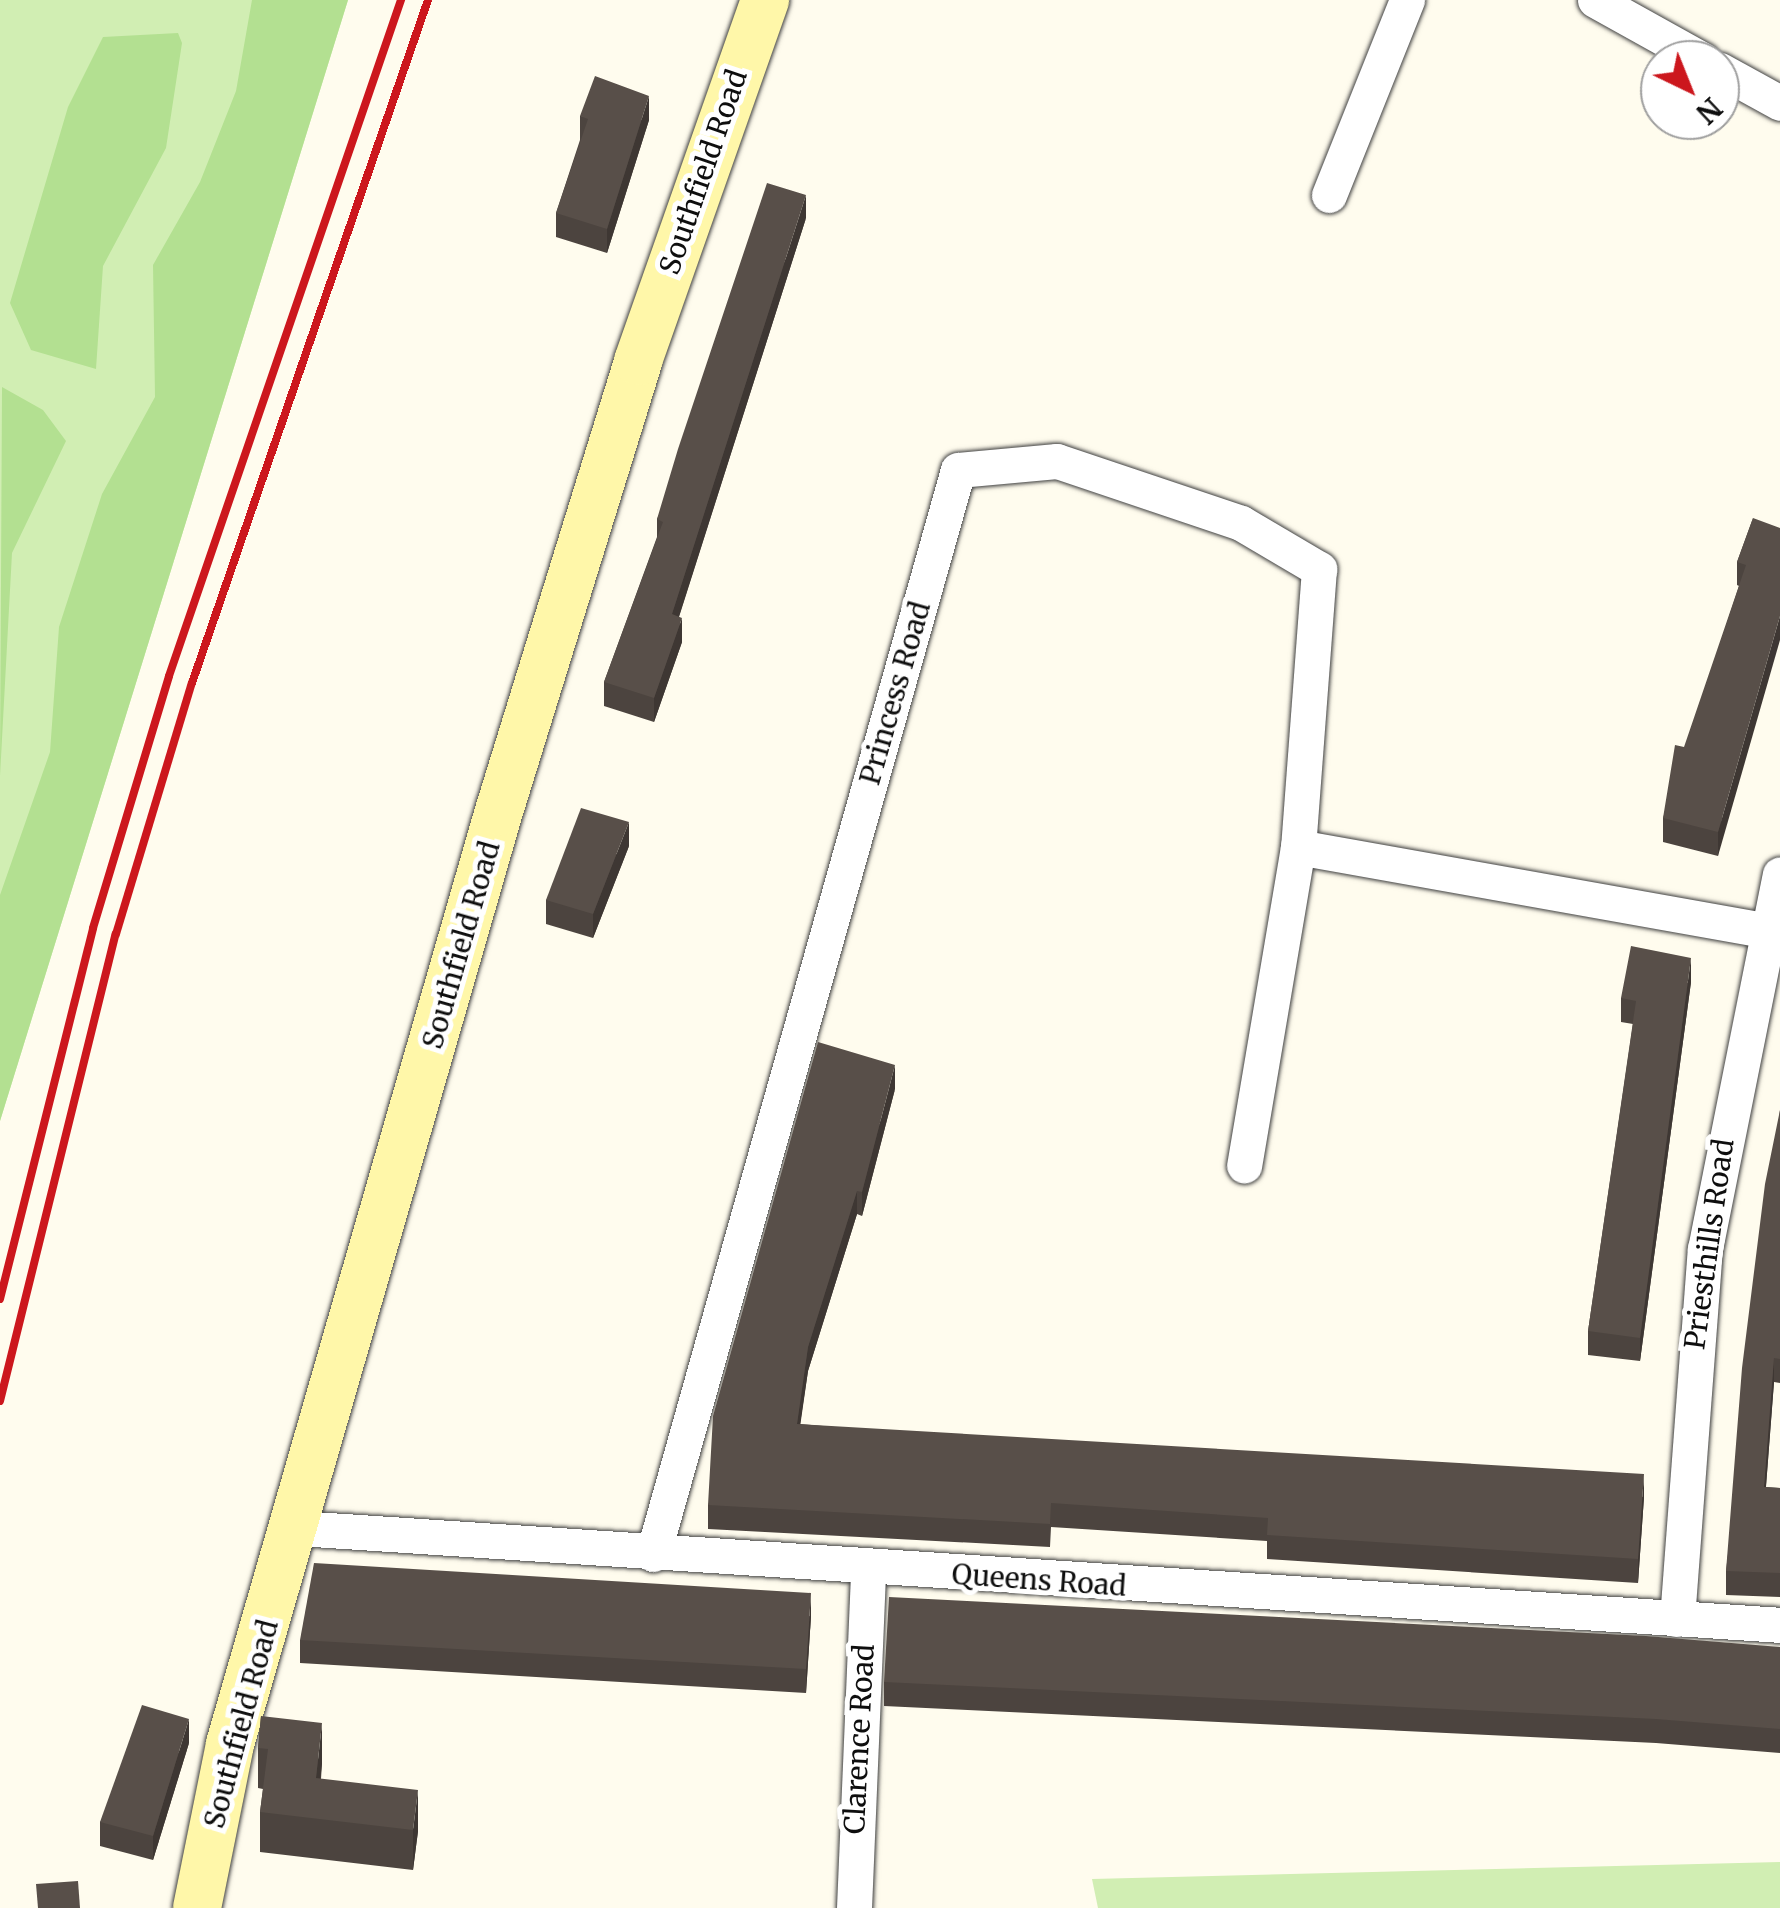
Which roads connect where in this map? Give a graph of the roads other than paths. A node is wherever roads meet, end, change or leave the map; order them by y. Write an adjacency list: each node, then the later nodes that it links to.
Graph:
1 (765, 0): 12 (main road, Southfield Road)
2 (1406, 0): 7 (street)
3 (1595, 0): 4 (street)
4 (1667, 40)
5 (1740, 81): 6 (street)
6 (1780, 104)
7 (1329, 195)
8 (1298, 847): 10 (street); 11 (street, Princess Road); 13 (street, Princess Road)
9 (1780, 874): 10 (street, Priesthills Road)
10 (1765, 930): 15 (street, Priesthills Road)
11 (1244, 1165)
12 (298, 1528): 13 (street, Queens Road); 17 (main road, Southfield Road)
13 (653, 1554): 14 (street, Queens Road)
14 (868, 1570): 15 (street, Queens Road); 18 (street, Clarence Road)
15 (1677, 1619): 16 (street, Queens Road)
16 (1780, 1625)
17 (197, 1905)
18 (854, 1908)

